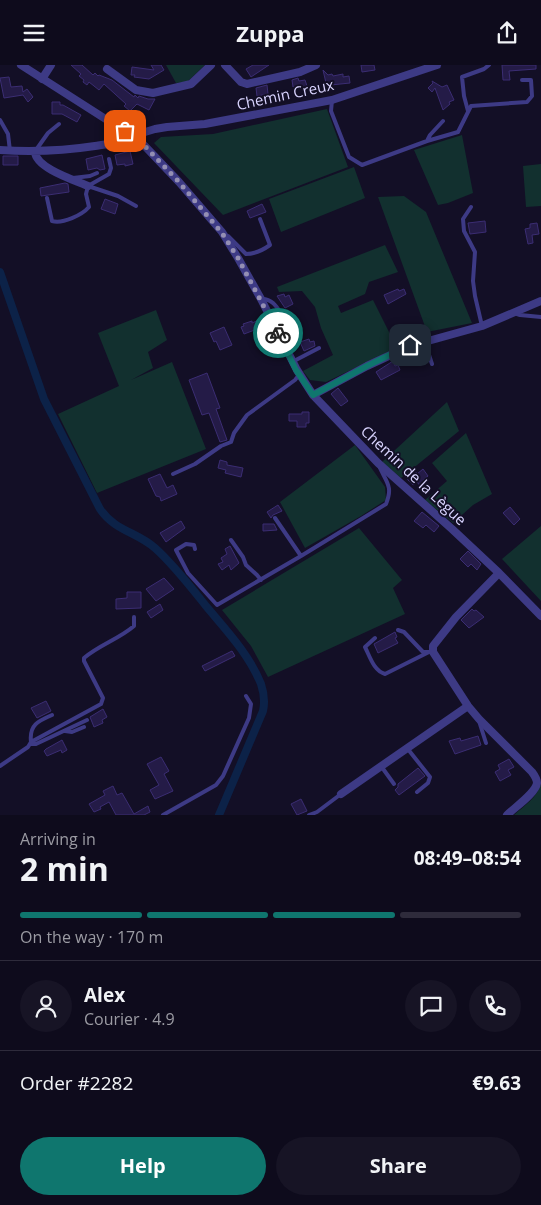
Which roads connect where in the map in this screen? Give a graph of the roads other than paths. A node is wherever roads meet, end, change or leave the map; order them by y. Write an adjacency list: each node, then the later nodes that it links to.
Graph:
1 (21, 65): 9 (street, Chemin de la Lègue)
2 (51, 65): 9 (street)
3 (211, 65): 8 (street)
4 (225, 65): 5 (street)
5 (316, 65)
6 (438, 65): 11 (street, Chemin Creux)
7 (489, 65): 12 (lane)
8 (107, 69)
9 (42, 79): 16 (street, Chemin de la Lègue)
10 (522, 80): 12 (lane)
11 (332, 100): 16 (street, Chemin Creux); 17 (lane)
12 (468, 112): 17 (lane)
13 (0, 120): 19 (lane)
14 (443, 121): 17 (lane)
15 (58, 123): 20 (lane)
16 (134, 137): 20 (street, Chemin Creux); 29 (street, Chemin de la Lègue)
17 (426, 141)
18 (0, 150): 19 (street, Chemin Creux)
19 (10, 151): 20 (street, Chemin Creux)
20 (34, 152): 23 (street)
21 (109, 159): 24 (lane)
22 (97, 173): 23 (lane)
23 (71, 179): 24 (street)
24 (88, 186): 25 (lane); 26 (lane)
25 (46, 198)
26 (136, 206)
27 (471, 207): 35 (lane)
28 (260, 219): 29 (lane)
29 (222, 233): 30 (street, Chemin de la Lègue)
30 (261, 299): 34 (lane); 38 (street, Chemin de la Lègue)
31 (541, 301): 32 (street)
32 (513, 312): 33 (lane); 35 (street)
33 (541, 317)
34 (284, 318)
35 (482, 327): 36 (street)
36 (424, 341): 39 (lane); 41 (street)
37 (319, 348): 38 (lane)
38 (292, 361): 40 (street, Chemin de la Lègue)
39 (432, 364)
40 (299, 375): 41 (street, Chemin de la Lègue); 43 (lane)
41 (313, 395): 42 (street, Chemin de la Lègue)
42 (378, 463): 47 (lane); 48 (street, Chemin de la Lègue)
43 (173, 474)
44 (275, 518): 47 (lane)
45 (231, 540): 49 (lane)
46 (195, 549): 49 (lane)
47 (301, 555): 49 (lane)
48 (499, 573): 50 (street, Chemin de la Lègue); 54 (street)
49 (260, 580)
50 (541, 616)
51 (134, 617): 62 (lane)
52 (398, 630): 54 (lane)
53 (375, 638): 54 (lane)
54 (431, 652): 56 (street)
55 (246, 696): 70 (lane)
56 (468, 706): 58 (street); 64 (street)
57 (52, 715): 62 (lane)
58 (479, 719): 63 (lane); 72 (street)
59 (87, 720): 61 (lane)
60 (84, 727): 61 (lane)
61 (63, 731): 62 (lane)
62 (31, 743): 65 (lane)
63 (486, 743)
64 (407, 748): 66 (street); 68 (lane)
65 (0, 766)
66 (381, 766): 67 (lane); 69 (street)
67 (394, 784)
68 (417, 792)
69 (341, 793): 71 (lane)
70 (163, 815)
71 (310, 815)
72 (507, 815)

